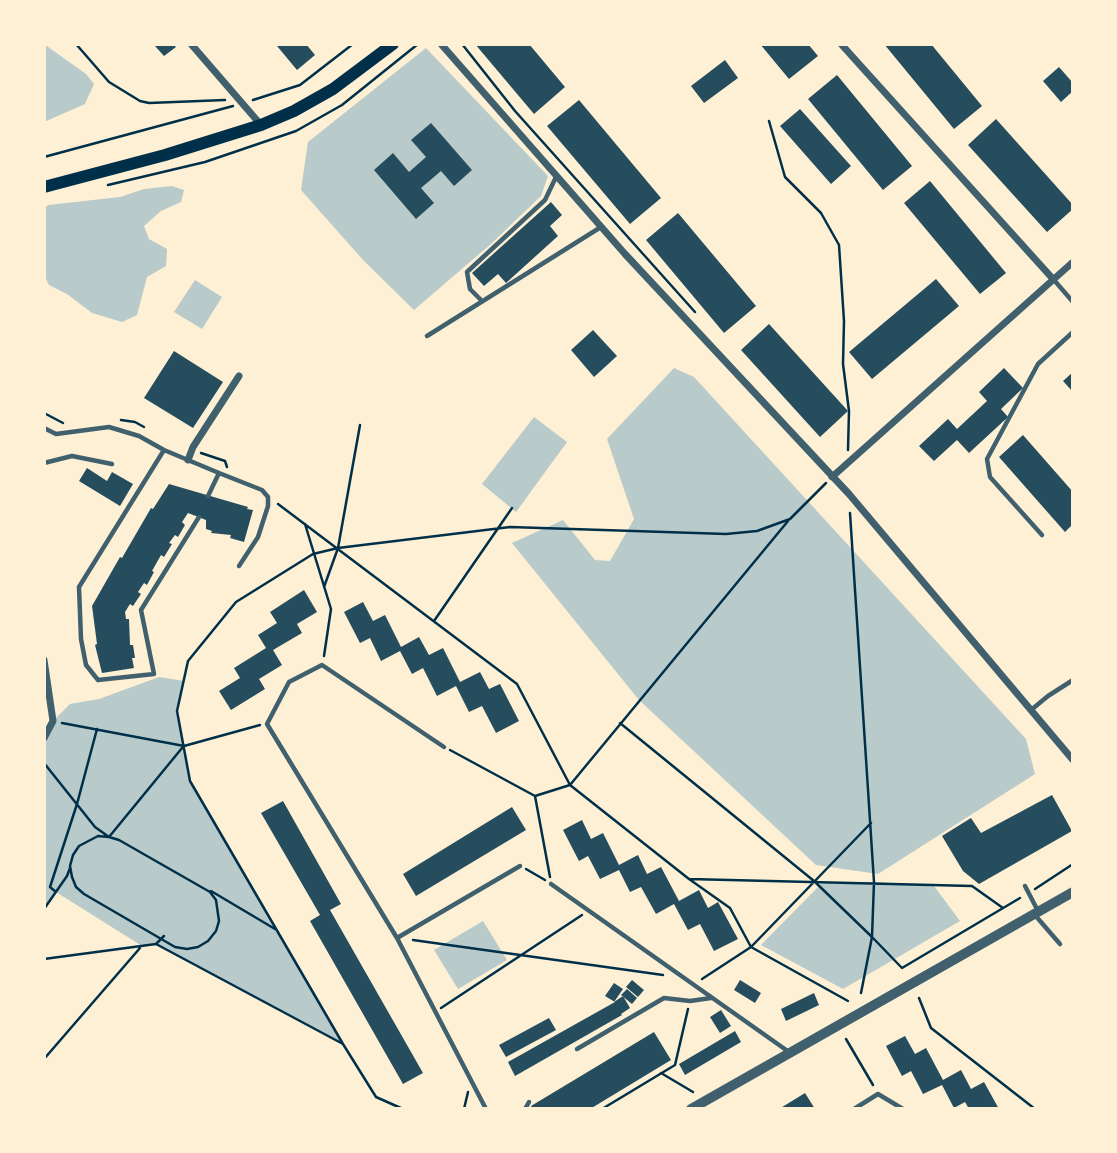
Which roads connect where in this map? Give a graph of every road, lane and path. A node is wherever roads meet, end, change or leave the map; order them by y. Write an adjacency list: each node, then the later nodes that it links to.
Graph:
1 (76, 44): 8 (path)
2 (191, 44): 8 (street)
3 (353, 44): 8 (path)
4 (393, 44): 10 (main road)
5 (441, 44): 12 (street)
6 (461, 44): 19 (path)
7 (841, 44): 16 (street)
8 (241, 101): 10 (street); 11 (path)
9 (769, 121): 27 (path)
10 (261, 125): 13 (main road)
11 (44, 156)
12 (556, 176): 14 (street); 17 (lane)
13 (44, 187)
14 (601, 227): 17 (lane); 31 (street)
15 (1073, 262): 16 (street)
16 (1053, 279): 18 (lane); 27 (street)
17 (482, 301): 21 (lane)
18 (1073, 302)
19 (699, 316)
20 (1073, 332): 39 (lane)
21 (427, 336)
22 (239, 376): 26 (street)
23 (360, 425): 40 (path)
24 (44, 428): 25 (lane)
25 (164, 450): 26 (lane); 35 (lane)
26 (188, 460): 30 (lane)
27 (847, 462): 31 (street)
28 (44, 463): 29 (lane)
29 (111, 464)
30 (219, 473): 33 (lane); 42 (lane)
31 (832, 477): 32 (street); 36 (path)
32 (849, 494): 48 (street); 61 (path)
33 (208, 496)
34 (512, 508): 38 (path)
35 (199, 517)
36 (790, 519): 38 (path); 50 (path)
37 (305, 524): 41 (path)
38 (498, 529): 40 (path); 44 (path)
39 (1042, 535)
40 (338, 548): 41 (path); 43 (path); 44 (path)
41 (313, 554): 43 (path); 54 (path)
42 (239, 566)
43 (324, 587): 46 (path)
44 (434, 621): 58 (path)
45 (44, 660): 49 (street)
46 (322, 664): 51 (lane); 55 (lane)
47 (1073, 680): 48 (lane)
48 (1031, 710): 56 (street)
49 (53, 721): 52 (path); 53 (street)
50 (620, 723): 58 (path); 67 (path)
51 (267, 724): 54 (path); 80 (lane)
52 (97, 729): 54 (path); 60 (path)
53 (44, 738)
54 (184, 746): 62 (path); 79 (path)
55 (444, 747): 59 (path)
56 (1073, 760)
57 (44, 763): 60 (path)
58 (570, 785): 59 (path); 66 (path)
59 (536, 796): 69 (path)
60 (77, 804): 62 (path); 73 (path)
61 (871, 823): 67 (path); 68 (path)
62 (109, 836): 64 (path); 70 (path)
63 (1073, 864): 74 (path)
64 (71, 866): 73 (path); 82 (path)
65 (520, 866): 69 (path); 80 (lane)
66 (689, 879): 67 (path); 86 (path)
67 (814, 881): 68 (path); 81 (path); 86 (path)
68 (874, 882): 75 (path); 81 (path)
69 (551, 884): 77 (lane)
70 (202, 885): 79 (path); 82 (path)
71 (1025, 886): 74 (lane)
72 (1073, 891): 78 (street)
73 (56, 892): 76 (path)
74 (1028, 893): 75 (path); 78 (lane)
75 (1003, 908): 81 (path)
76 (44, 909)
77 (588, 910): 87 (path); 89 (lane)
78 (1036, 913): 84 (lane); 100 (street)
79 (277, 931): 98 (path)
80 (397, 937): 87 (path); 96 (lane)
81 (872, 937): 91 (path)
82 (162, 938): 83 (path)
83 (156, 944): 85 (path); 98 (path)
84 (1060, 944)
85 (142, 946): 88 (path); 101 (path)
86 (751, 947): 90 (path); 95 (path)
87 (521, 955): 89 (path); 96 (path)
88 (44, 959)
89 (684, 978): 90 (lane)
90 (694, 985): 92 (lane)
91 (861, 993)
92 (712, 998): 94 (lane); 100 (lane)
93 (919, 998): 113 (path)
94 (690, 1001): 99 (lane); 102 (path)
95 (848, 1001)
96 (436, 1012): 107 (lane)
97 (846, 1039): 104 (path)
98 (343, 1044): 106 (path)
99 (577, 1049)
100 (790, 1053): 110 (street)
101 (44, 1059)
102 (661, 1073): 103 (path); 109 (path)
103 (693, 1092)
104 (878, 1094): 111 (lane); 112 (lane)
105 (529, 1102): 108 (lane)
106 (403, 1109)
107 (486, 1109)
108 (525, 1109)
109 (602, 1109)
110 (691, 1109)
111 (854, 1109)
112 (903, 1109)
113 (1035, 1109)

